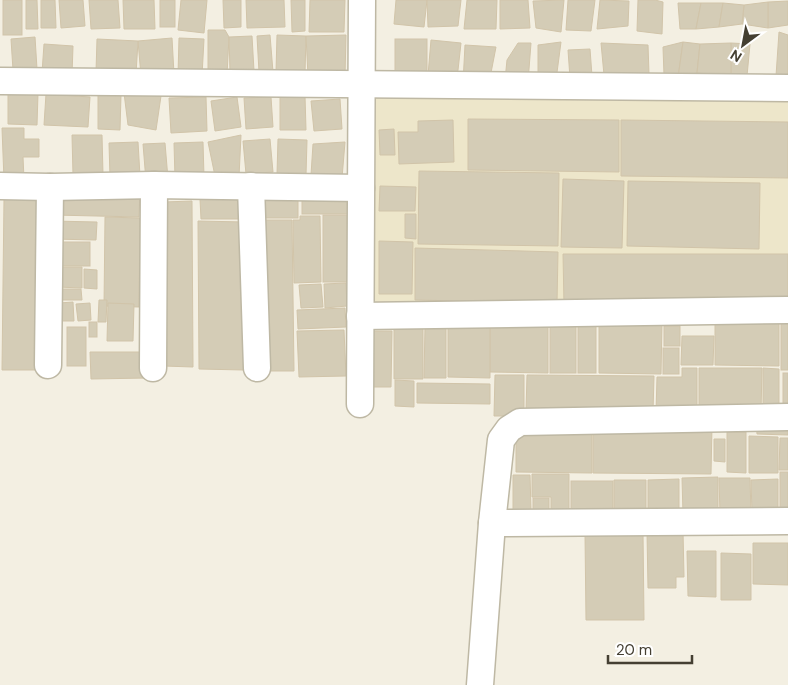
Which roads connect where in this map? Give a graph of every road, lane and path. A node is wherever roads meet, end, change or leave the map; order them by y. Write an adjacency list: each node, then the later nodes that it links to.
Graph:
1 (362, 0): 3 (street)
2 (0, 80): 3 (street)
3 (361, 84): 4 (street); 9 (street)
4 (788, 88)
5 (154, 185): 7 (street); 8 (street); 13 (street)
6 (0, 186): 8 (street)
7 (251, 186): 9 (street); 14 (street)
8 (50, 187): 12 (street)
9 (361, 188): 11 (street)
10 (788, 310): 11 (street)
11 (360, 316): 15 (street)
12 (48, 365)
13 (153, 368)
14 (256, 368)
15 (360, 404)
16 (788, 417): 18 (street)
17 (788, 521): 18 (street)
18 (492, 523): 19 (street)
19 (480, 685)

